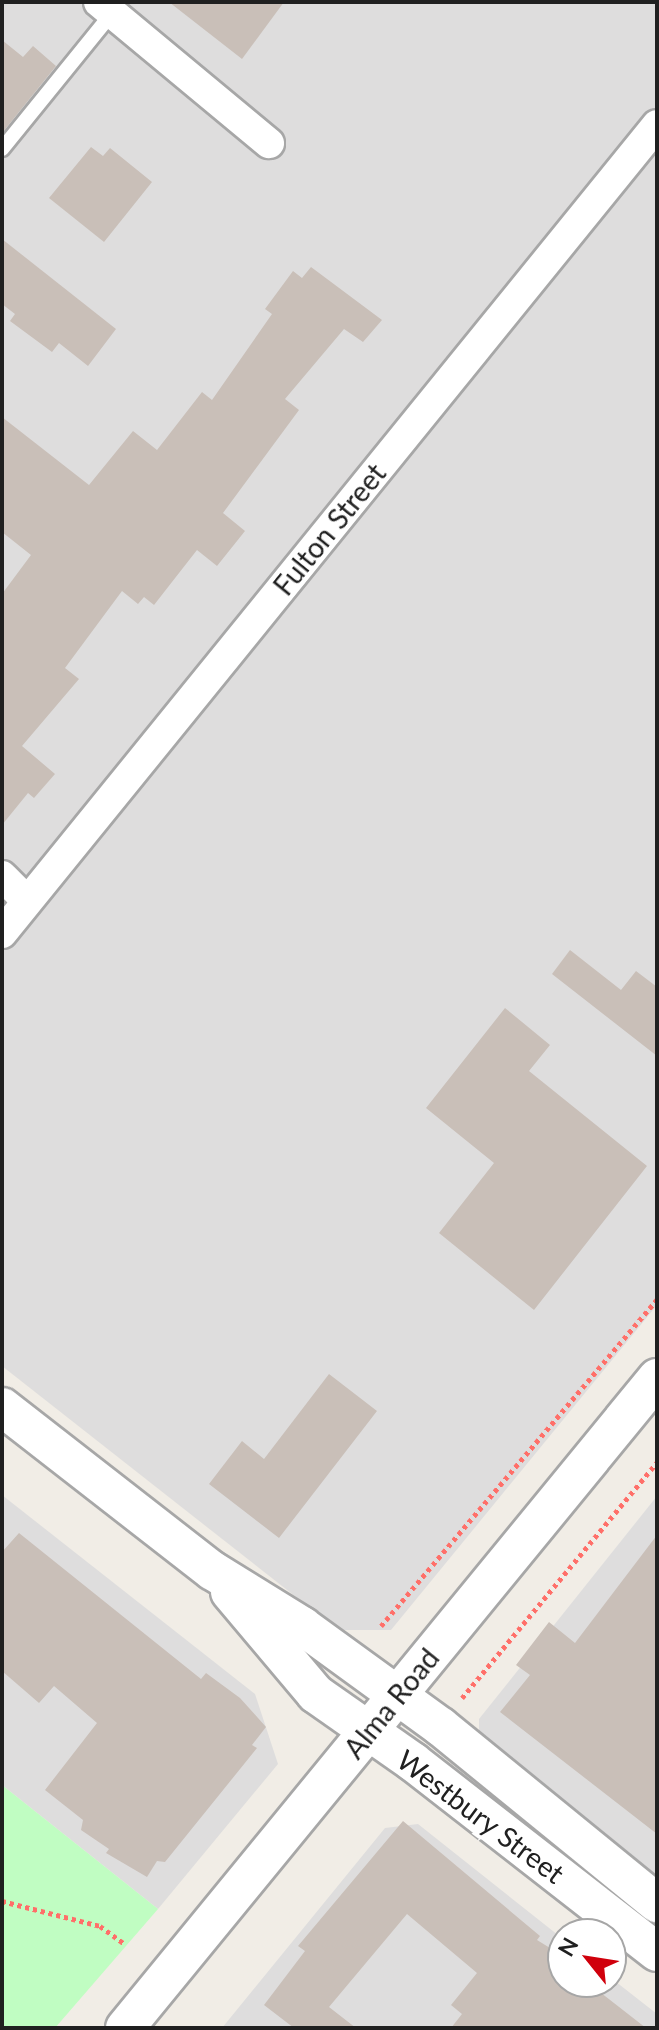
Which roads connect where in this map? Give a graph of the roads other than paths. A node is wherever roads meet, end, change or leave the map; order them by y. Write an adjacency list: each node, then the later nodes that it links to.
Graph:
1 (106, 7): 3 (street); 4 (lane)
2 (657, 125): 6 (street, Fulton Street)
3 (269, 143)
4 (2, 149)
5 (2, 876): 6 (street)
6 (27, 901): 7 (street, Fulton Street)
7 (2, 933)
8 (657, 1378): 11 (street, Alma Road)
9 (2, 1407): 10 (street, Westbury Street)
10 (213, 1571): 11 (street, Westbury Street); 12 (street, Westbury Street)
11 (395, 1696): 12 (street, Alma Road); 13 (street, Westbury Street)
12 (367, 1732): 14 (street, Westbury Street); 15 (street, Alma Road)
13 (657, 1903)
14 (657, 1952)
15 (125, 2028)

